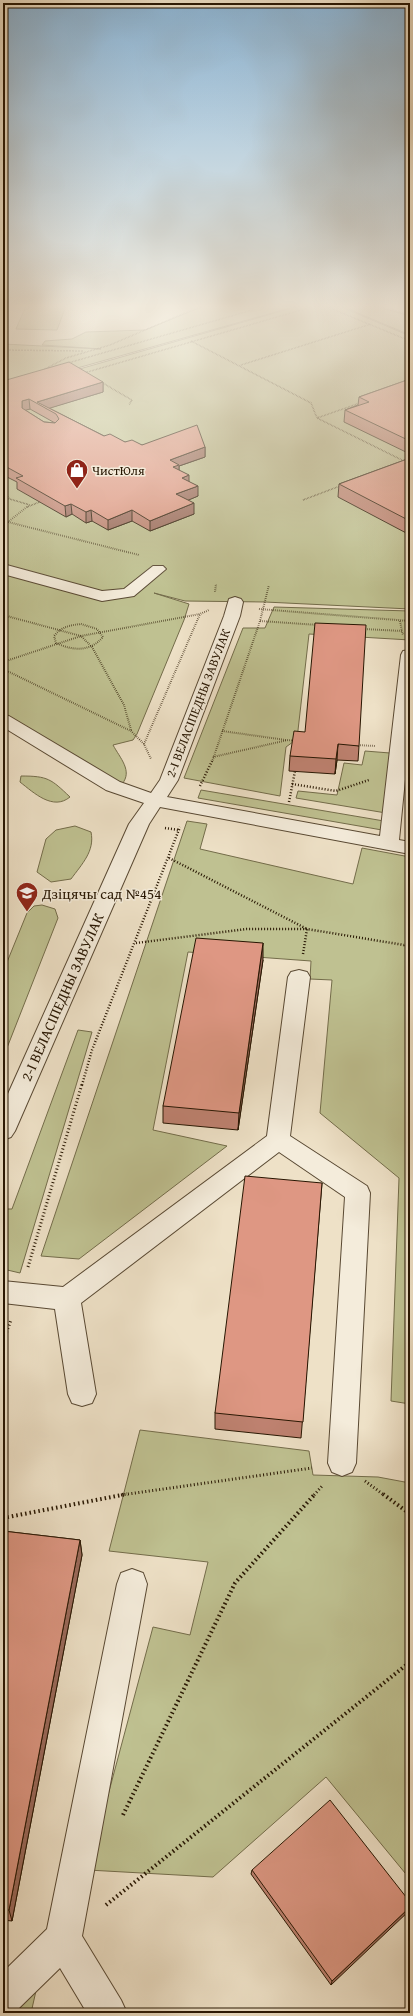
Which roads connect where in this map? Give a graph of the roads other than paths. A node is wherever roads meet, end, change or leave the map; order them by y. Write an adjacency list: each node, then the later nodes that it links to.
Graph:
1 (3, 569): 2 (street)
2 (158, 569)
3 (235, 602): 6 (street, 2-І ВЕЛАСІПЕДНЫ ЗАВУЛАК)
4 (409, 655): 7 (street)
5 (3, 720): 6 (street)
6 (156, 801): 7 (street); 10 (street, 2-І ВЕЛАСІПЕДНЫ ЗАВУЛАК)
7 (388, 844): 8 (street)
8 (410, 848)
9 (299, 977): 11 (street)
10 (3, 1131)
11 (278, 1140): 13 (street); 15 (street)
12 (11, 1293): 13 (street)
13 (67, 1299): 14 (street)
14 (82, 1394)
15 (342, 1463)
16 (132, 1584): 17 (street)
17 (63, 1939): 18 (street); 19 (street)
18 (3, 1998)
19 (108, 2013)

